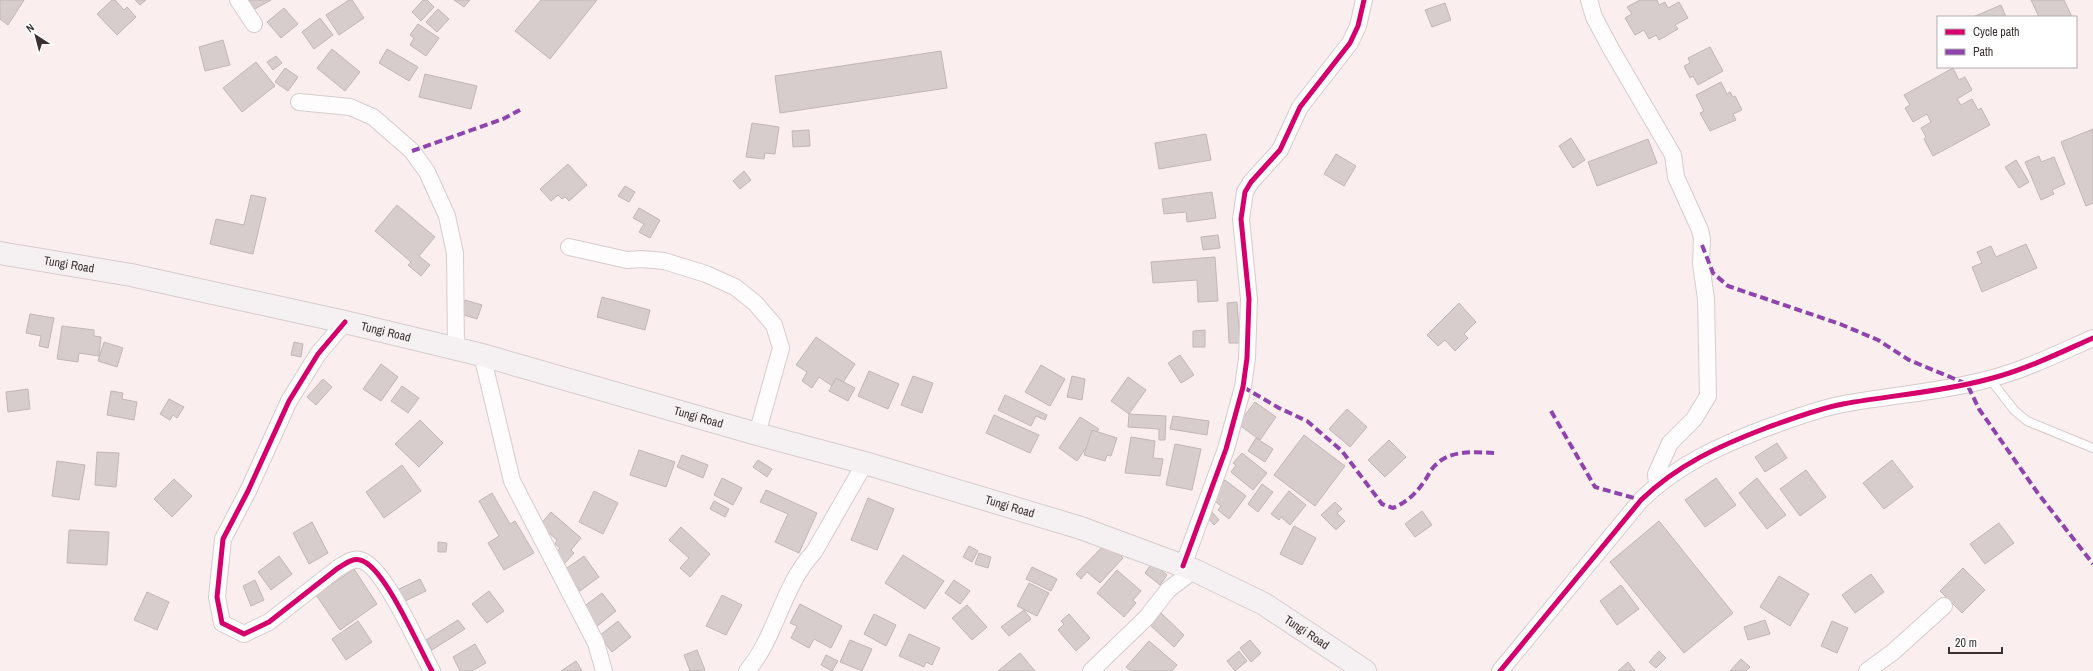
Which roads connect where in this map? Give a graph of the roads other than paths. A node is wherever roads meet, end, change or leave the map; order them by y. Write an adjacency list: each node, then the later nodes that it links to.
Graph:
1 (238, 0): 4 (street)
2 (1364, 0): 17 (street)
3 (1589, 0): 16 (street)
4 (254, 24)
5 (299, 102): 10 (street)
6 (569, 247): 13 (street)
7 (0, 253): 8 (main road, Tungi Road)
8 (345, 322): 10 (main road, Tungi Road); 19 (street)
9 (2093, 338): 12 (street)
10 (456, 349): 11 (main road, Tungi Road)
11 (482, 355): 13 (main road, Tungi Road); 20 (street)
12 (1990, 379): 14 (lane); 16 (street)
13 (757, 434): 15 (main road, Tungi Road)
14 (2093, 448)
15 (865, 463): 17 (main road, Tungi Road); 21 (street)
16 (1657, 484): 24 (street)
17 (1189, 568): 22 (street); 23 (main road, Tungi Road)
18 (1944, 606): 25 (street)
19 (432, 671)
20 (604, 671)
21 (747, 671)
22 (1091, 671)
23 (1365, 671)
24 (1500, 671)
25 (1867, 671)

